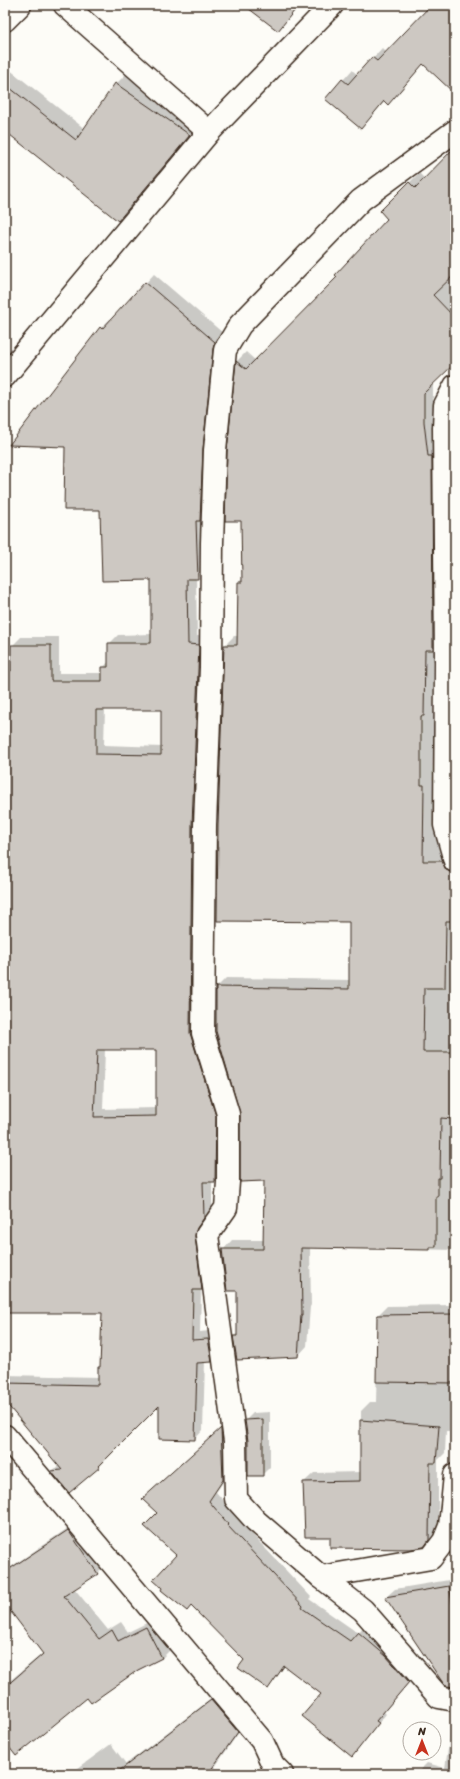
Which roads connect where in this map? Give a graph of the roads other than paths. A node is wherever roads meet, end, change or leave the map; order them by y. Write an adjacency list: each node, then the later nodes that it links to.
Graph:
1 (20, 5): 4 (street)
2 (65, 5): 6 (street)
3 (332, 5): 6 (street)
4 (5, 20)
5 (455, 131): 13 (street)
6 (209, 132): 7 (street)
7 (5, 376)
8 (455, 386): 9 (street)
9 (455, 861)
10 (5, 1436): 15 (street)
11 (455, 1475): 12 (street)
12 (450, 1542): 13 (street)
13 (321, 1577): 14 (street)
14 (455, 1700)
15 (282, 1774)

